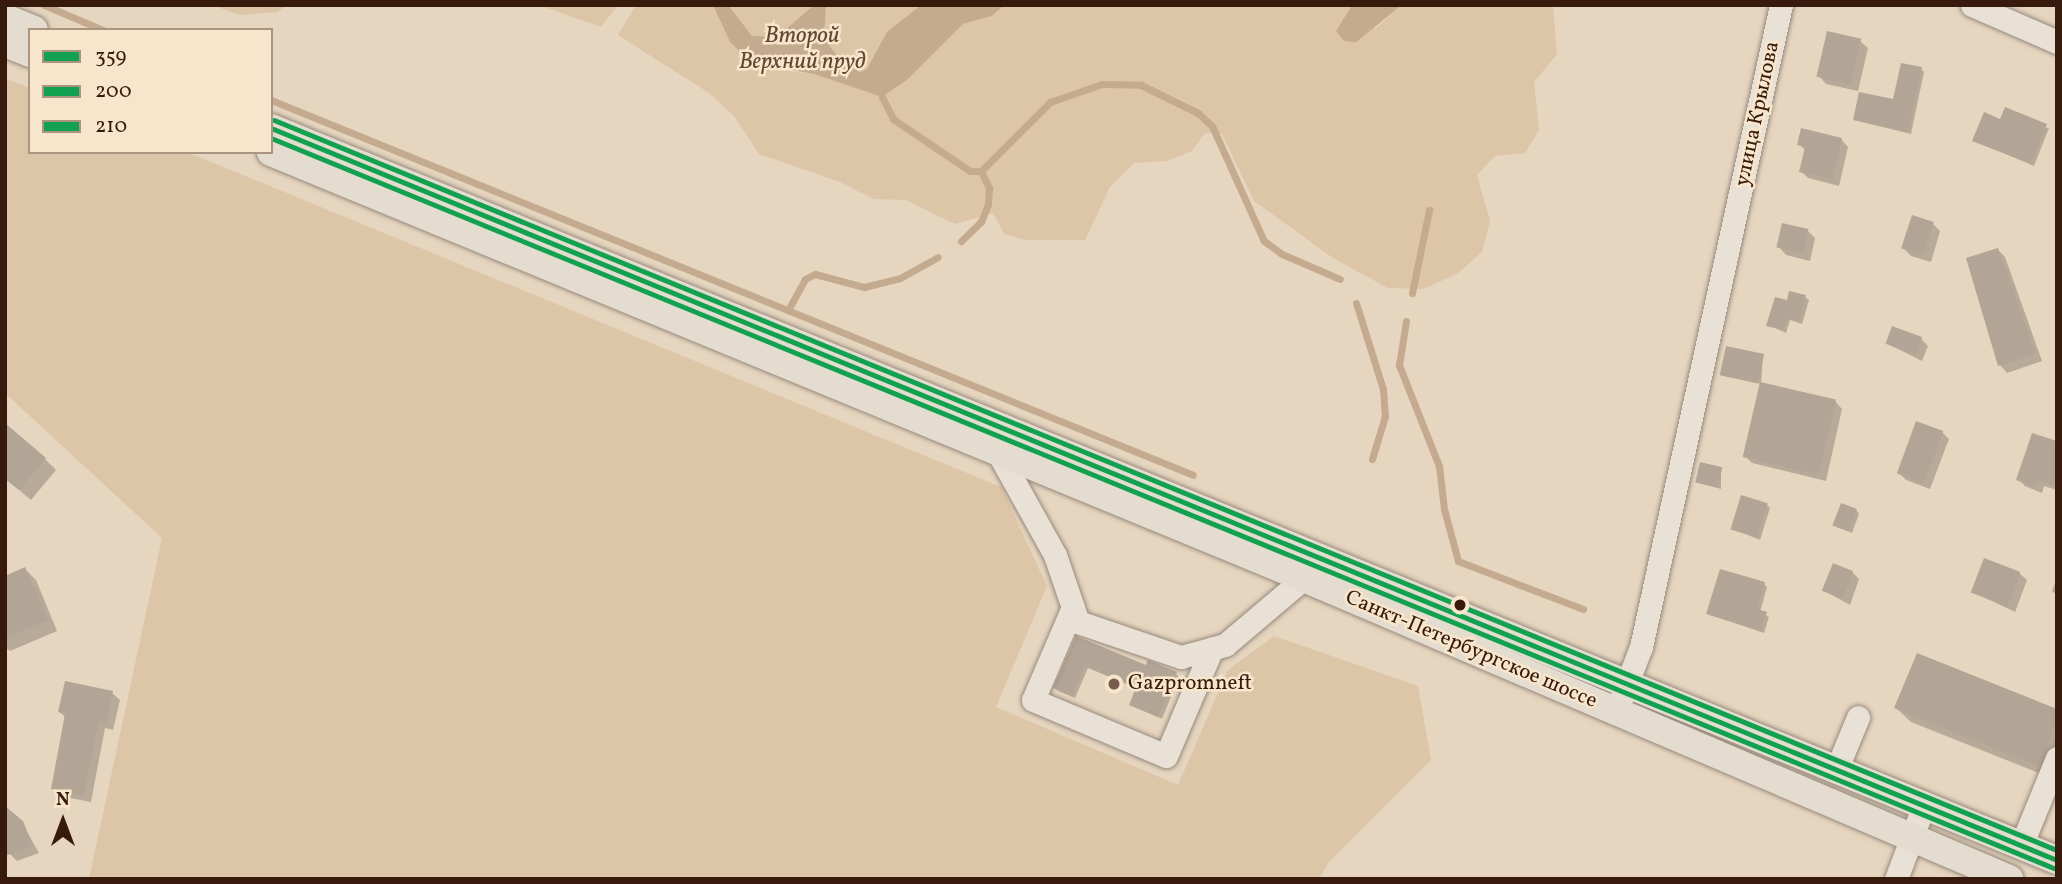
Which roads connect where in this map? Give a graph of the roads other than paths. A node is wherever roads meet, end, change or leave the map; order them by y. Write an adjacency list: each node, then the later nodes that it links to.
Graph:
1 (1782, 5): 14 (street, улица Крылова)
2 (1972, 5): 5 (street)
3 (5, 18): 4 (main road)
4 (29, 28)
5 (2057, 42)
6 (5, 43): 7 (main road)
7 (28, 52)
8 (273, 129): 14 (main road, Санкт-Петербургское шоссе)
9 (273, 153): 10 (main road, Санкт-Петербургское шоссе)
10 (996, 449): 11 (main road, Санкт-Петербургское шоссе); 12 (street)
11 (1304, 578): 13 (street); 15 (main road, Санкт-Петербургское шоссе)
12 (1073, 607): 13 (street); 13 (street)
13 (1212, 648)
14 (1629, 682): 15 (street, улица Крылова); 18 (main road, Санкт-Петербургское шоссе)
15 (1616, 712): 20 (main road, Санкт-Петербургское шоссе)
16 (1857, 717): 18 (street)
17 (2057, 758): 21 (street)
18 (1836, 768): 19 (main road, Санкт-Петербургское шоссе)
19 (1924, 805): 20 (street); 21 (main road, Санкт-Петербургское шоссе)
20 (1911, 837): 23 (street); 24 (main road, Санкт-Петербургское шоссе)
21 (2021, 846): 22 (main road, Санкт-Петербургское шоссе)
22 (2057, 860)
23 (1896, 879)
24 (2009, 879)

